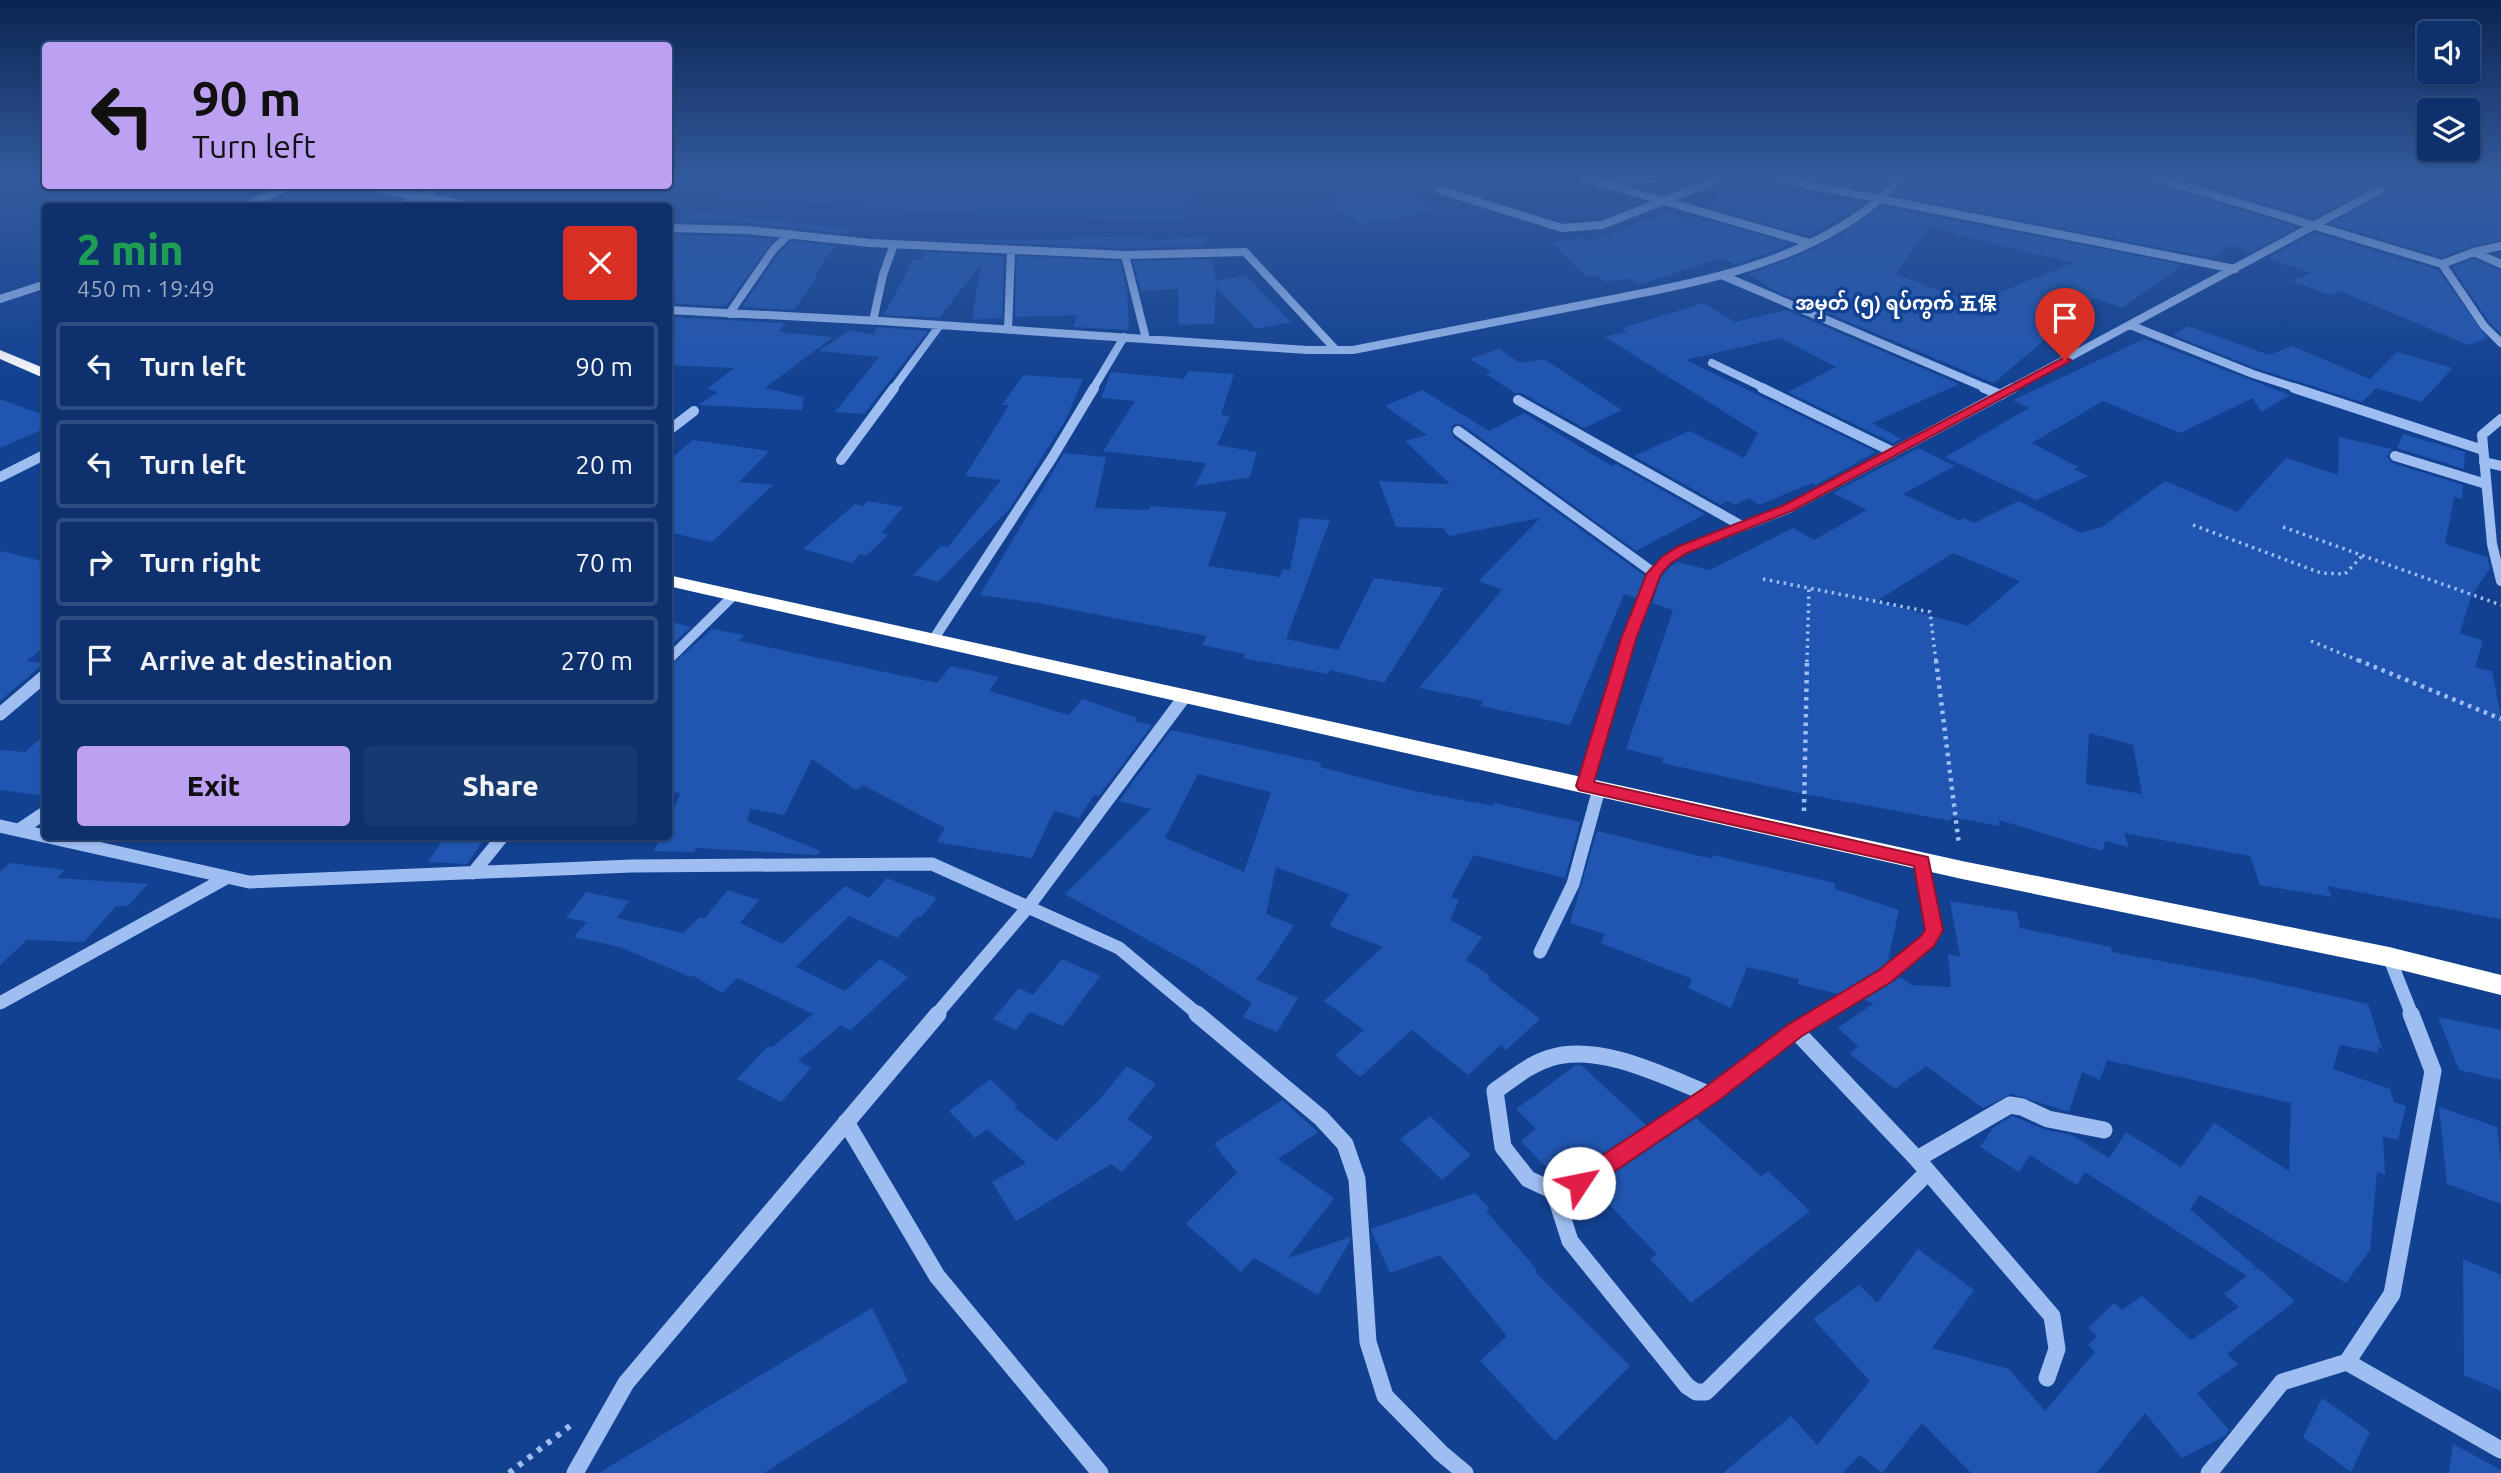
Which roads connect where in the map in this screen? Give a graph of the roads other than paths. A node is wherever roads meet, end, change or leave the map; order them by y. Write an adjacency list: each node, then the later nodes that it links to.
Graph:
1 (776, 247): 19 (street)
2 (893, 247): 20 (street)
3 (947, 247): 9 (street)
4 (1801, 247): 15 (street)
5 (2125, 247): 14 (street)
6 (2276, 247): 14 (street)
7 (2384, 247): 12 (street)
8 (2498, 247): 10 (street)
9 (1011, 250): 11 (street); 23 (street)
10 (2474, 252): 12 (street); 13 (street)
11 (1125, 255): 25 (street); 27 (street)
12 (2442, 264): 26 (street)
13 (2501, 264)
14 (2235, 269): 22 (street)
15 (1724, 276): 27 (street); 31 (street)
16 (42, 285): 17 (street)
17 (0, 299)
18 (672, 310): 19 (street)
19 (729, 314): 20 (street)
20 (873, 321): 21 (street)
21 (940, 325): 23 (street); 41 (street)
22 (2130, 325): 31 (street); 37 (street)
23 (1008, 330): 24 (street)
24 (1124, 337): 25 (street); 51 (street)
25 (1146, 339): 27 (street)
26 (2501, 342)
27 (1336, 350)
28 (0, 354): 30 (highway)
29 (1712, 363): 38 (street)
30 (42, 373)
31 (2001, 395): 38 (street)
32 (1518, 400): 46 (street)
33 (694, 411): 35 (street)
34 (2501, 419): 37 (street)
35 (672, 428)
36 (1458, 431): 47 (street)
37 (2483, 450): 42 (street)
38 (1893, 452): 46 (street)
39 (42, 456): 44 (street)
40 (2395, 456): 45 (street)
41 (841, 460)
42 (2484, 462): 43 (street); 45 (street)
43 (2501, 466)
44 (0, 477)
45 (2486, 484): 49 (street)
46 (1742, 526): 47 (street)
47 (1654, 573): 56 (street)
48 (672, 581): 50 (highway)
49 (2501, 581)
50 (734, 595): 51 (highway); 52 (street)
51 (933, 640): 54 (highway)
52 (672, 656)
53 (42, 678): 55 (street)
54 (1185, 696): 56 (highway); 66 (street)
55 (0, 714)
56 (1592, 788): 63 (highway); 67 (street)
57 (42, 815): 59 (street)
58 (0, 826): 59 (street)
59 (19, 831): 60 (street)
60 (42, 836)
61 (59, 840): 65 (street)
62 (500, 840): 64 (street)
63 (1922, 862): 68 (highway); 71 (street)
64 (473, 873): 65 (street); 66 (street)
65 (226, 878): 70 (street)
66 (1028, 907): 73 (street); 82 (street)
67 (1540, 952)
68 (2389, 957): 69 (highway); 77 (street)
69 (2501, 985)
70 (0, 1003)
71 (1796, 1030): 72 (street); 75 (street)
72 (1711, 1095): 76 (street); 76 (street)
73 (846, 1122): 80 (street); 81 (street)
74 (2104, 1130): 75 (street)
75 (1923, 1166): 76 (street); 78 (street)
76 (1553, 1191)
77 (2347, 1362): 79 (street); 83 (street)
78 (2047, 1378)
79 (2501, 1450)
80 (575, 1473)
81 (1100, 1473)
82 (1465, 1473)
83 (2209, 1473)

